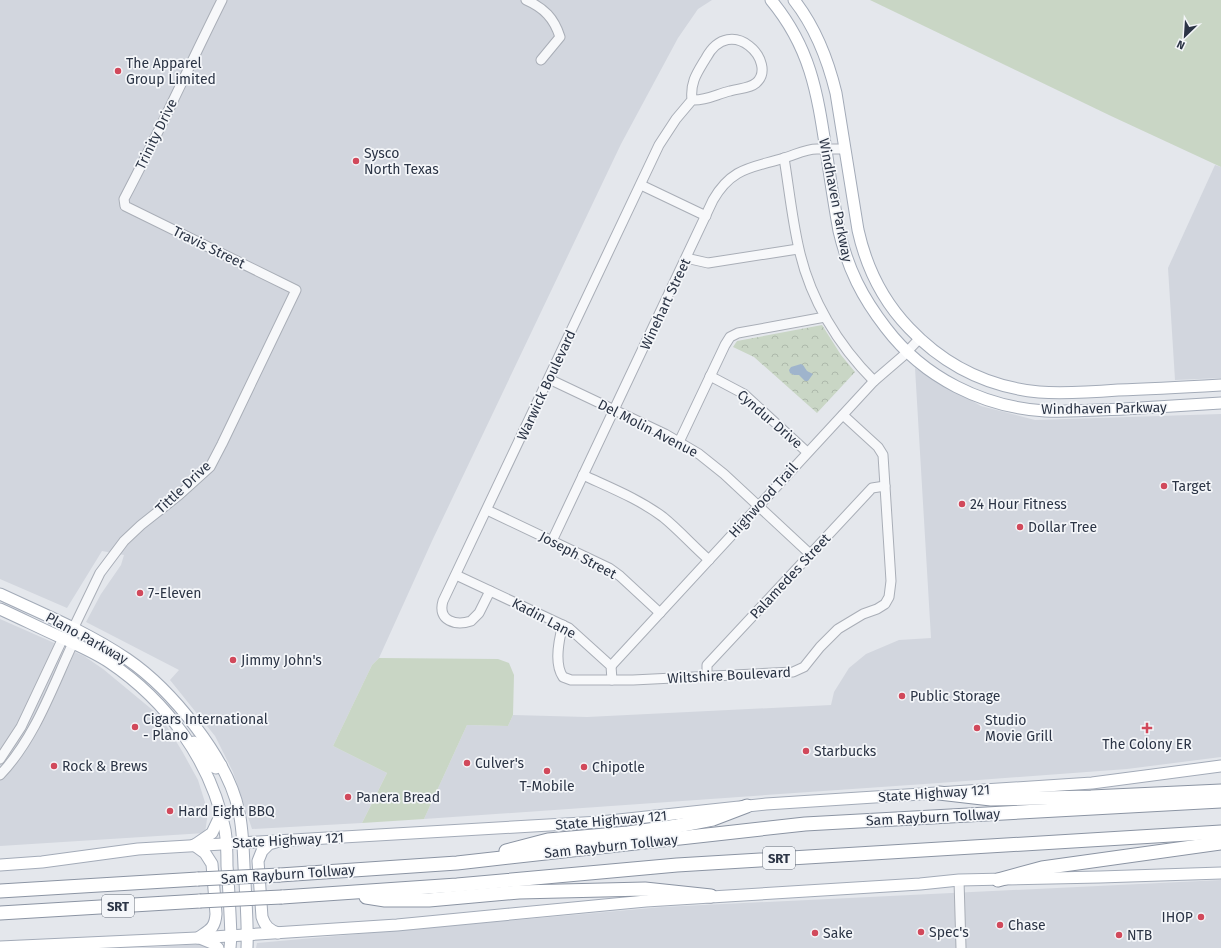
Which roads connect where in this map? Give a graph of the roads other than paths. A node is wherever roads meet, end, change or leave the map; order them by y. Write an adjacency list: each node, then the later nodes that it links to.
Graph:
1 (222, 0): 11 (street, Trinity Drive)
2 (526, 0): 5 (street)
3 (771, 0): 8 (main road, Windhaven Parkway)
4 (794, 0): 7 (main road, Windhaven Parkway)
5 (541, 60)
6 (692, 100): 6 (street); 10 (street, Warwick Boulevard)
7 (844, 149): 8 (street, Winehart Street); 17 (main road, Windhaven Parkway)
8 (826, 150): 9 (street, Winehart Street); 18 (main road, Windhaven Parkway)
9 (784, 158): 12 (street, Winehart Street); 13 (street)
10 (641, 185): 12 (street); 20 (street, Warwick Boulevard)
11 (124, 204): 15 (street, Travis Street)
12 (706, 216): 14 (street, Winehart Street)
13 (798, 249): 14 (street); 16 (street)
14 (686, 258): 25 (street, Winehart Street)
15 (296, 290): 43 (street, Tittle Drive)
16 (825, 317): 19 (street); 21 (street)
17 (919, 339): 18 (street, Highwood Trail); 23 (main road, Windhaven Parkway)
18 (907, 352): 21 (street, Highwood Trail); 26 (main road, Windhaven Parkway)
19 (710, 376): 28 (street); 29 (street, Cyndur Drive)
20 (549, 379): 25 (street, Del Molin Avenue); 33 (street, Warwick Boulevard)
21 (874, 381): 27 (street, Highwood Trail)
22 (1221, 385): 23 (main road, Windhaven Parkway)
23 (1092, 392): 26 (main road)
24 (1221, 403): 26 (main road, Windhaven Parkway)
25 (614, 410): 28 (street, Del Molin Avenue); 30 (street, Winehart Street)
26 (1094, 410)
27 (843, 415): 29 (street, Highwood Trail); 31 (street, Wiltshire Boulevard)
28 (680, 442): 32 (street, Del Molin Avenue)
29 (807, 452): 32 (street, Highwood Trail)
30 (584, 476): 34 (street, Winehart Street); 36 (street)
31 (885, 486): 35 (street, Palamedes Street); 46 (street, Wiltshire Boulevard)
32 (758, 507): 35 (street, Del Molin Avenue); 36 (street, Highwood Trail)
33 (487, 510): 34 (street, Joseph Street); 37 (street, Warwick Boulevard)
34 (552, 541): 41 (street, Joseph Street)
35 (810, 554): 46 (street, Palamedes Street)
36 (709, 560): 41 (street, Highwood Trail)
37 (456, 575): 38 (street, Kadin Lane); 38 (street, Warwick Boulevard)
38 (490, 591): 42 (street, Kadin Lane)
39 (0, 594): 43 (main road, Plano Parkway)
40 (0, 609): 44 (main road, Plano Parkway)
41 (660, 613): 45 (street, Highwood Trail)
42 (563, 625): 45 (street, Kadin Lane); 47 (street, Wiltshire Boulevard)
43 (73, 629): 44 (street); 50 (main road, Plano Parkway)
44 (68, 641): 48 (main road, Plano Parkway); 49 (street); 52 (street)
45 (611, 666): 47 (street)
46 (707, 677): 47 (street, Wiltshire Boulevard)
47 (612, 680)
48 (183, 733): 50 (main road); 57 (main road, Plano Parkway)
49 (0, 759)
50 (221, 765): 58 (main road, Plano Parkway)
51 (1221, 766): 54 (main road, State Highway 121)
52 (0, 775)
53 (1221, 791): 54 (highway)
54 (939, 793): 56 (main road, State Highway 121)
55 (1221, 802): 65 (highway, Sam Rayburn Tollway / SRT)
56 (746, 806): 60 (main road, State Highway 121); 65 (highway)
57 (221, 814): 62 (main road, Plano Parkway); 64 (main road)
58 (241, 824): 60 (main road); 61 (main road, Plano Parkway)
59 (1221, 832): 73 (highway, Sam Rayburn Tollway / SRT)
60 (283, 840): 61 (main road, State Highway 121); 76 (main road)
61 (242, 842): 62 (main road, State Highway 121); 77 (main road, Plano Parkway)
62 (226, 843): 64 (main road, State Highway 121); 78 (main road, Plano Parkway)
63 (1221, 843): 69 (highway)
64 (194, 845): 66 (main road, State Highway 121); 79 (main road)
65 (457, 863): 71 (highway, Sam Rayburn Tollway / SRT, bridge)
66 (0, 865)
67 (1221, 873): 69 (main road)
68 (958, 880): 69 (main road); 74 (main road); 84 (street)
69 (998, 880)
70 (0, 882): 71 (highway)
71 (80, 886): 72 (highway, Sam Rayburn Tollway / SRT)
72 (0, 891)
73 (338, 894): 74 (highway); 75 (highway, Sam Rayburn Tollway / SRT, bridge)
74 (712, 896): 76 (main road)
75 (0, 913)
76 (278, 933): 77 (main road)
77 (248, 935): 78 (main road); 83 (main road, Plano Parkway)
78 (231, 936): 79 (main road); 82 (main road, Plano Parkway)
79 (197, 938): 80 (main road); 81 (main road)
80 (0, 947)
81 (218, 948)
82 (230, 948)
83 (247, 948)
84 (961, 948)

